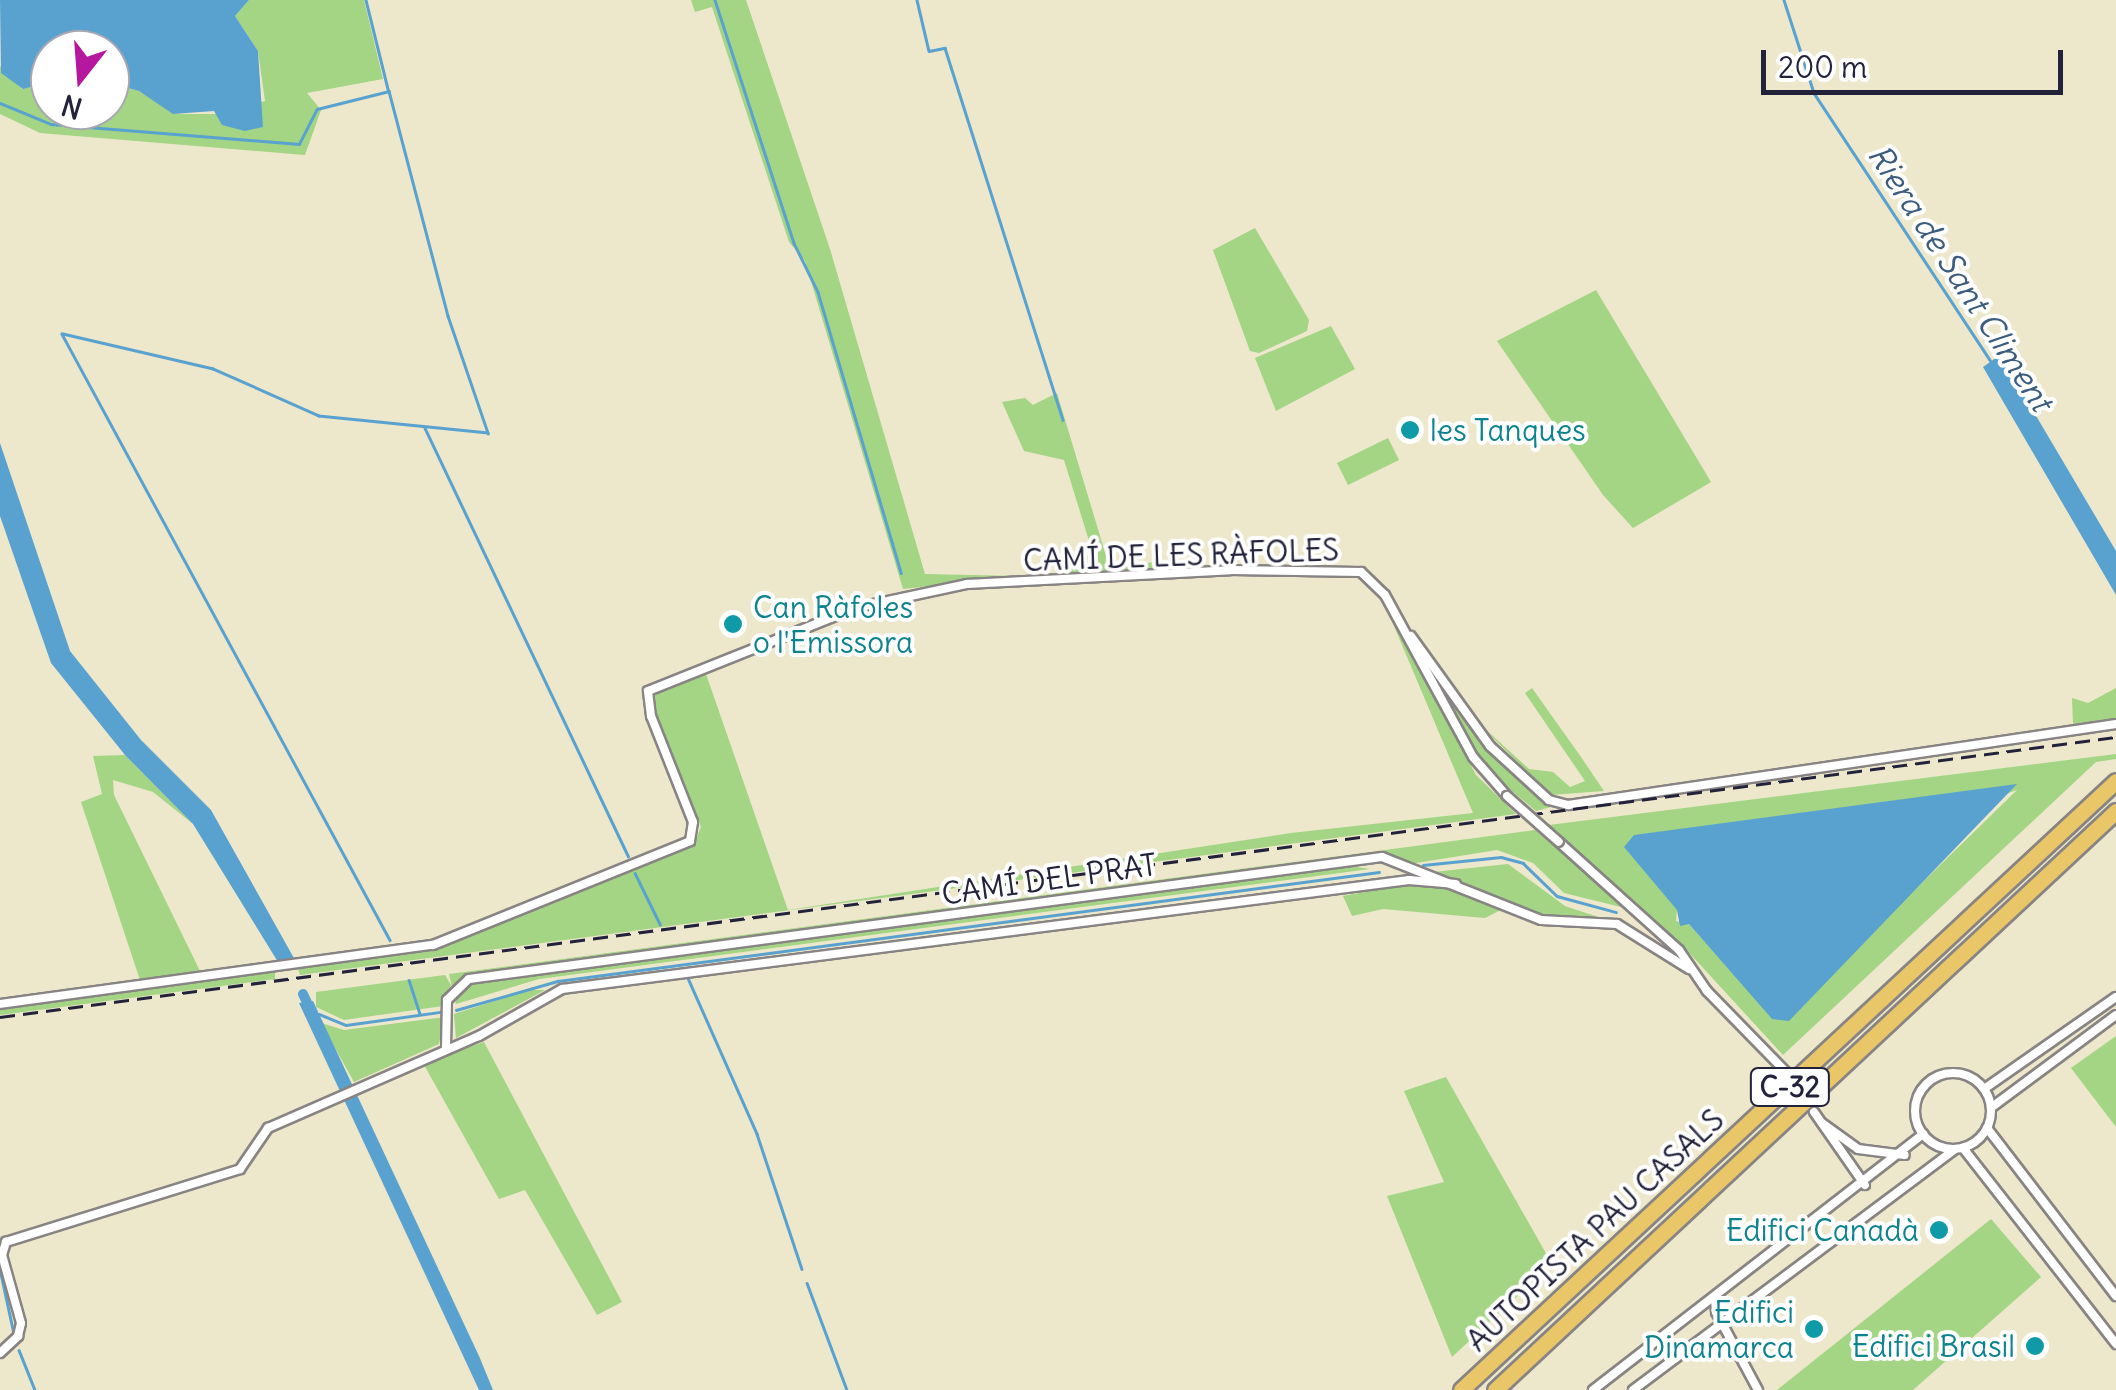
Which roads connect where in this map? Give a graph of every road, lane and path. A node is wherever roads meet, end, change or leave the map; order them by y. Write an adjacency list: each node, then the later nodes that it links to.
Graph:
1 (1408, 633): 2 (street); 6 (street, CAMÍ DE LES RÀFOLES, bridge); 8 (street, CAMÍ DE LES RÀFOLES)
2 (2116, 724)
3 (2116, 781): 26 (highway, AUTOPISTA PAU CASALS / C-32)
4 (2116, 811): 27 (highway, AUTOPISTA PAU CASALS / C-32)
5 (1456, 884): 6 (street, CAMÍ DEL PRAT); 10 (street); 10 (street, CAMÍ DEL PRAT)
6 (1690, 970): 11 (street)
7 (2116, 997): 12 (street)
8 (0, 1004)
9 (2116, 1015): 13 (street)
10 (446, 1046): 25 (street)
11 (1785, 1071)
12 (1984, 1090): 13 (street); 17 (street)
13 (1992, 1107): 16 (street)
14 (1814, 1112): 15 (street)
15 (1822, 1123): 19 (street); 20 (street)
16 (1987, 1128): 18 (street); 21 (street)
17 (1924, 1134): 18 (street); 19 (street)
18 (1959, 1148): 23 (street); 24 (street)
19 (1905, 1155): 20 (street)
20 (1865, 1185): 22 (street)
21 (2116, 1296)
22 (1716, 1298): 23 (street); 28 (street)
23 (1722, 1323): 29 (street); 30 (street)
24 (2116, 1344)
25 (0, 1353)
26 (1461, 1390)
27 (1495, 1390)
28 (1593, 1390)
29 (1634, 1390)
30 (1758, 1390)

